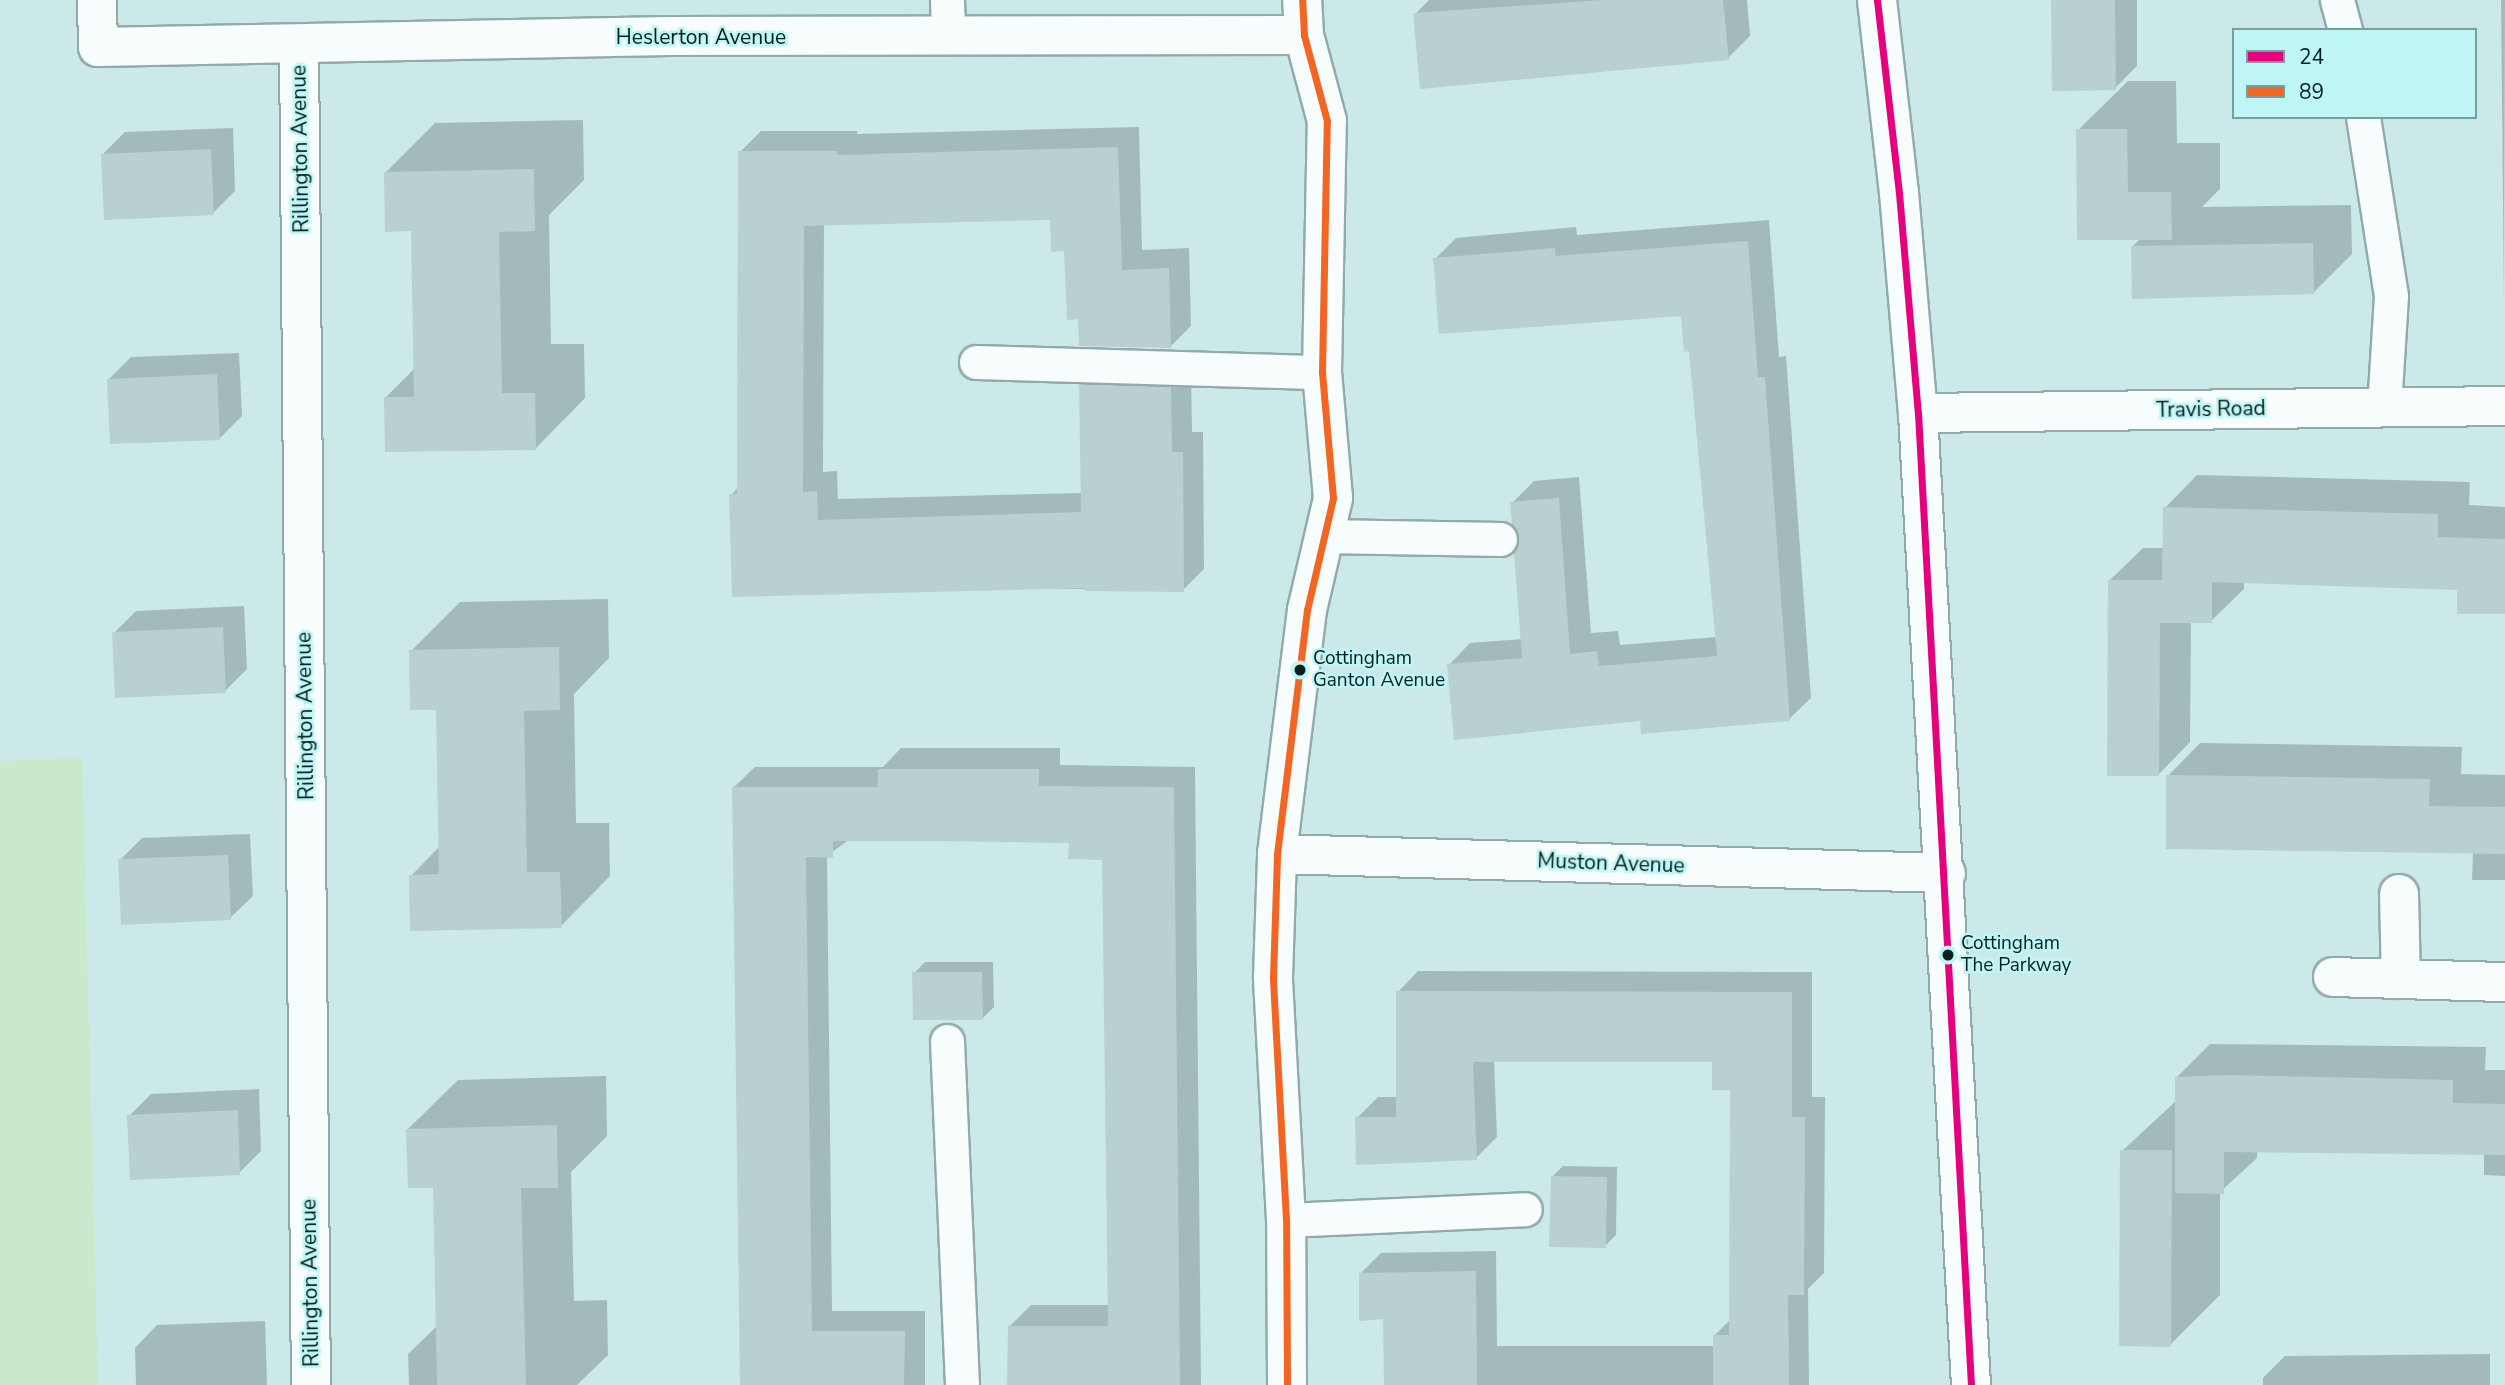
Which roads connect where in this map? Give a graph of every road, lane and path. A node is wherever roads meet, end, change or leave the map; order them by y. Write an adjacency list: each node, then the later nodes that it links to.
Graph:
1 (97, 0): 7 (street, Heslerton Avenue)
2 (1877, 0): 13 (street)
3 (2337, 0): 6 (lane)
4 (947, 18): 5 (street, Heslerton Avenue); 7 (street, Heslerton Avenue)
5 (1303, 18): 10 (street)
6 (2344, 28)
7 (299, 46): 25 (street, Rillington Avenue)
8 (2362, 119): 12 (lane)
9 (976, 362): 10 (lane)
10 (1322, 372): 14 (street)
11 (2505, 406): 12 (street, Travis Road)
12 (2384, 407): 13 (street, Travis Road)
13 (1918, 413): 17 (street)
14 (1324, 536): 15 (lane); 16 (street)
15 (1500, 539)
16 (1277, 854): 17 (street, Muston Avenue); 24 (street)
17 (1946, 873): 28 (street)
18 (2399, 894): 20 (street)
19 (2333, 977): 20 (street)
20 (2402, 979): 21 (street)
21 (2505, 982)
22 (947, 1041): 26 (lane)
23 (1525, 1209): 24 (lane)
24 (1286, 1220): 27 (street)
25 (311, 1385)
26 (962, 1385)
27 (1287, 1385)
28 (1971, 1385)

